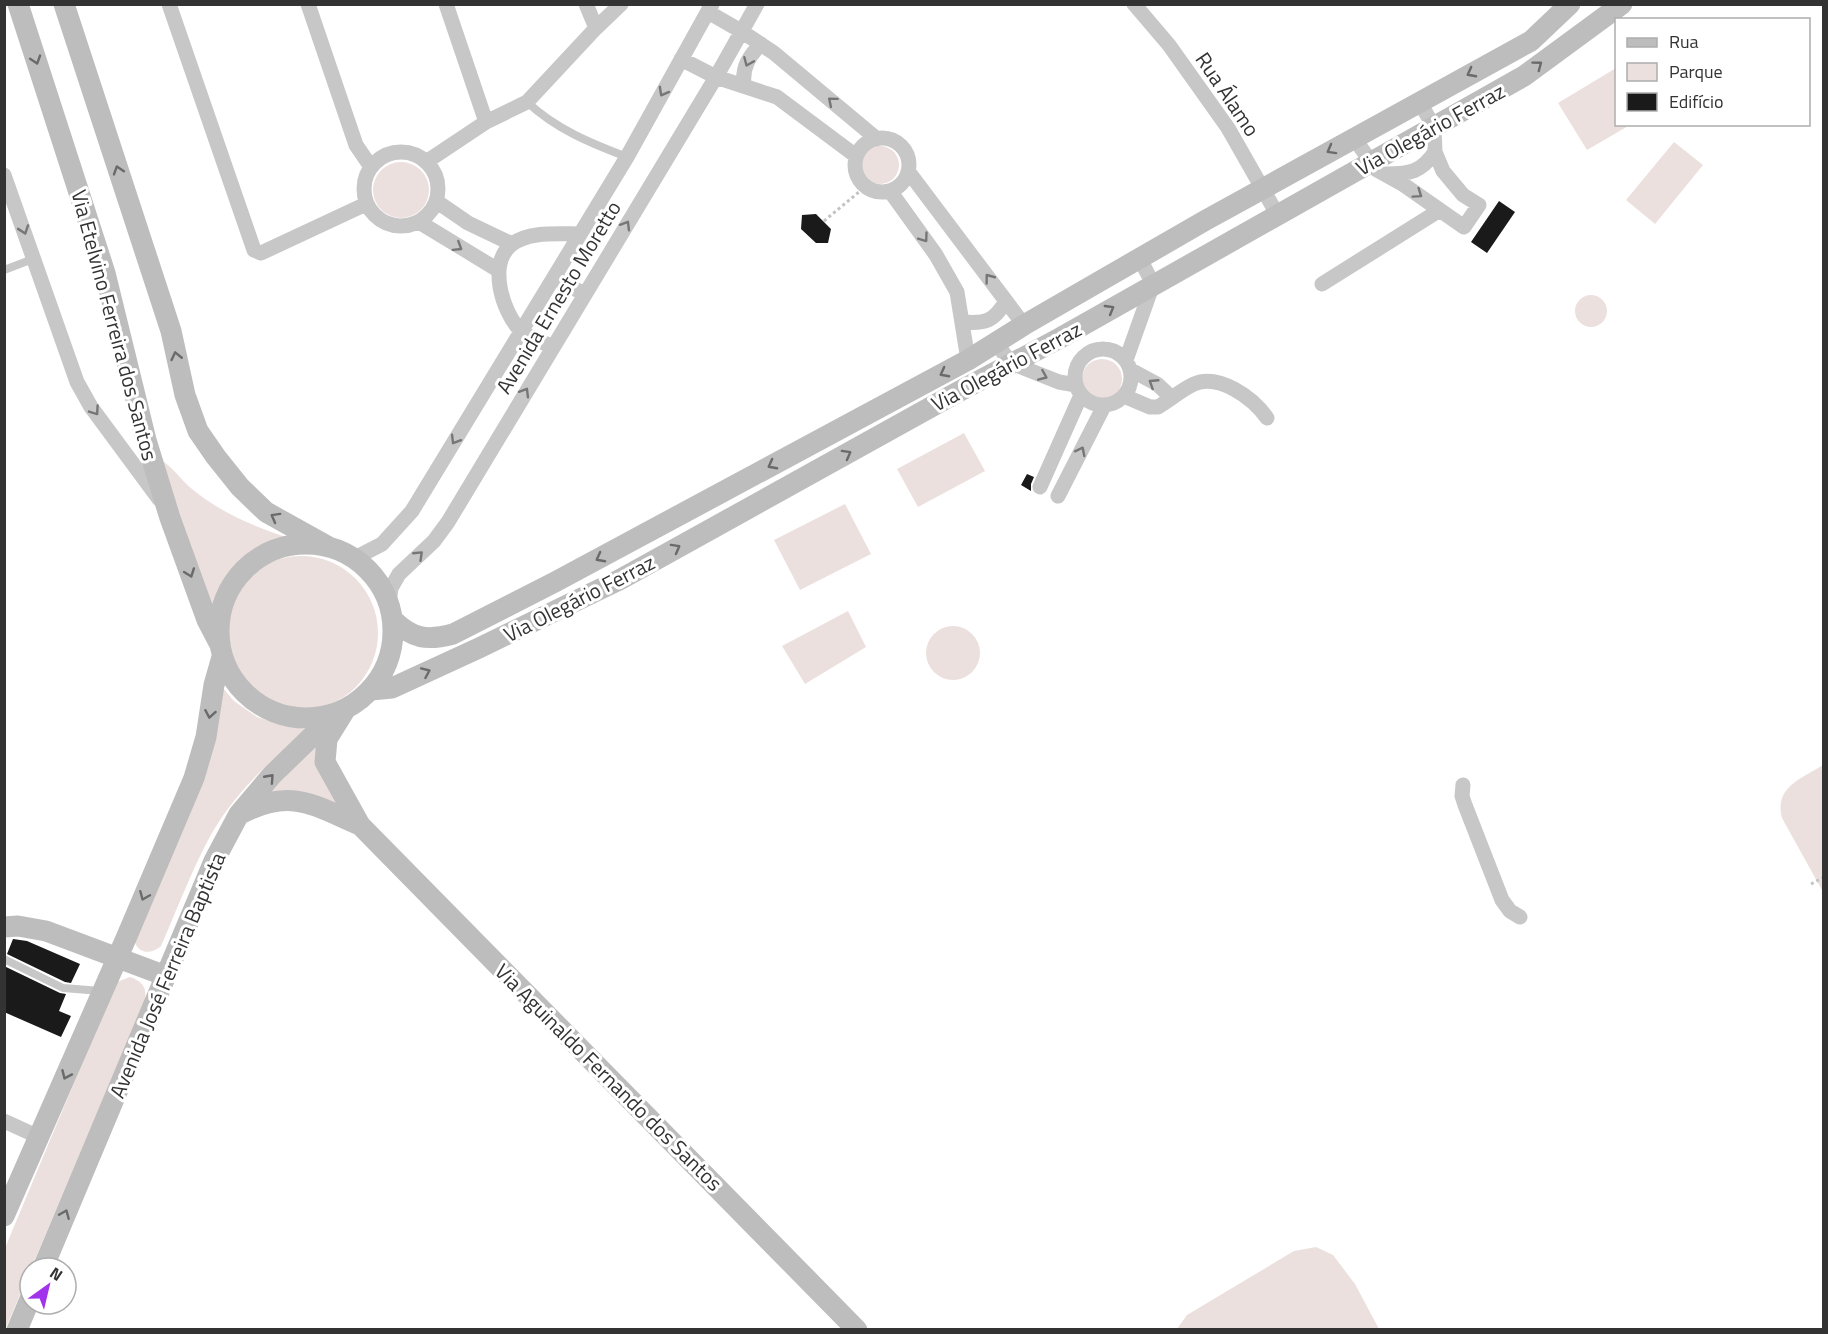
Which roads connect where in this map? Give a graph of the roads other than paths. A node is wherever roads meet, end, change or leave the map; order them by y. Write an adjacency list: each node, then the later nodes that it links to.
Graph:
1 (18, 4): 68 (main road, Via Etelvino Ferreira dos Santos, one-way to 68)
2 (64, 4): 69 (main road, Via Etelvino Ferreira dos Santos, one-way to 2)
3 (169, 4): 36 (street)
4 (308, 4): 29 (street)
5 (446, 4): 21 (street)
6 (586, 4): 13 (street)
7 (621, 4): 13 (street)
8 (757, 4): 14 (street, Avenida Ernesto Moretto)
9 (1134, 4): 33 (street, Rua Álamo)
10 (1570, 4): 19 (main road, Via Olegário Ferraz, one-way to 19)
11 (1622, 4): 22 (main road, Via Olegário Ferraz, one-way to 11)
12 (710, 8): 14 (street); 16 (street, Avenida Ernesto Moretto)
13 (596, 28): 20 (street)
14 (741, 31): 15 (street); 17 (street, Avenida Ernesto Moretto)
15 (761, 44): 18 (street, one-way to 18); 24 (street, one-way to 15)
16 (681, 59): 17 (street); 27 (street, Avenida Ernesto Moretto, one-way to 27)
17 (716, 77): 18 (street); 51 (street, Avenida Ernesto Moretto, one-way to 17)
18 (744, 84): 26 (street)
19 (1419, 101): 22 (street); 23 (main road, Via Olegário Ferraz)
20 (527, 102): 21 (street); 27 (lane)
21 (486, 122): 28 (street)
22 (1434, 127): 25 (street); 30 (main road, Via Olegário Ferraz)
23 (1353, 137): 30 (street); 33 (main road, Via Olegário Ferraz, one-way to 33)
24 (877, 139): 26 (street); 31 (street)
25 (1435, 152): 30 (street); 37 (street)
26 (856, 156): 34 (street)
27 (627, 157): 40 (street, Avenida Ernesto Moretto)
28 (426, 162): 29 (street); 35 (street)
29 (371, 167): 36 (street)
30 (1379, 169): 37 (street, one-way to 37); 38 (main road, Via Olegário Ferraz)
31 (908, 171): 34 (street); 52 (street, one-way to 31)
32 (4, 175): 43 (street, one-way to 43)
33 (1262, 188): 38 (street, Rua Álamo); 44 (main road, Via Olegário Ferraz)
34 (890, 191): 53 (street, one-way to 53)
35 (436, 201): 39 (street); 41 (street)
36 (366, 204): 39 (street)
37 (1440, 210): 50 (street)
38 (1277, 214): 49 (main road, Via Olegário Ferraz)
39 (419, 222): 45 (street, one-way to 45)
40 (579, 234): 42 (street); 48 (street, Avenida Ernesto Moretto)
41 (495, 237): 42 (street); 45 (street)
42 (512, 244): 47 (street)
43 (33, 259): 46 (lane); 68 (street, one-way to 68)
44 (1140, 259): 49 (street); 54 (main road, Via Olegário Ferraz)
45 (482, 262): 47 (street)
46 (4, 270)
47 (498, 270): 55 (street)
48 (554, 277): 51 (street); 55 (street, Avenida Ernesto Moretto)
49 (1153, 284): 59 (main road, Via Olegário Ferraz, one-way to 49); 60 (street)
50 (1322, 284)
51 (584, 294): 57 (street, Avenida Ernesto Moretto)
52 (1006, 301): 53 (street); 54 (street)
53 (963, 322): 58 (street)
54 (1024, 325): 56 (main road, Via Olegário Ferraz)
55 (520, 331): 57 (street); 70 (street, Avenida Ernesto Moretto, one-way to 70)
56 (996, 344): 58 (main road, Via Olegário Ferraz); 59 (street)
57 (553, 347): 71 (street, Avenida Ernesto Moretto, one-way to 57)
58 (968, 360): 71 (main road, Via Olegário Ferraz, one-way to 71)
59 (1011, 363): 61 (street, one-way to 61); 73 (main road, Via Olegário Ferraz, one-way to 59)
60 (1129, 365): 61 (street); 62 (street); 63 (street, one-way to 60)
61 (1078, 390): 64 (street); 66 (street)
62 (1124, 396): 63 (street); 64 (street)
63 (1172, 398): 65 (street)
64 (1104, 406): 67 (street, one-way to 64)
65 (1267, 418)
66 (1040, 487)
67 (1058, 496)
68 (170, 518): 72 (main road, Via Etelvino Ferreira dos Santos, one-way to 72)
69 (327, 546): 70 (main road); 72 (main road)
70 (355, 558): 71 (main road)
71 (391, 611): 73 (main road)
72 (220, 650): 74 (main road); 81 (main road, one-way to 81)
73 (371, 690): 74 (main road)
74 (341, 711): 76 (main road, Avenida José Ferreira Baptista, one-way to 74); 77 (main road, Via Aguinaldo Fernando dos Santos)
75 (1463, 785): 78 (street)
76 (239, 814): 77 (main road, Via Aguinaldo Fernando dos Santos); 82 (main road, Avenida José Ferreira Baptista)
77 (360, 825): 88 (main road, Via Aguinaldo Fernando dos Santos)
78 (1520, 917)
79 (4, 927): 81 (main road)
80 (4, 958): 83 (lane)
81 (117, 958): 82 (main road); 83 (main road)
82 (166, 976): 87 (main road, Avenida José Ferreira Baptista, one-way to 82)
83 (103, 991): 85 (main road, one-way to 85)
84 (4, 1121): 85 (street)
85 (39, 1137): 86 (main road)
86 (4, 1216)
87 (48, 1256)
88 (857, 1329)

